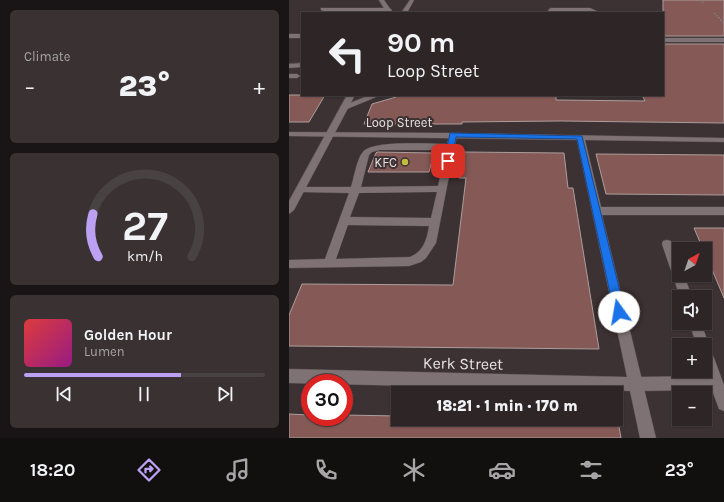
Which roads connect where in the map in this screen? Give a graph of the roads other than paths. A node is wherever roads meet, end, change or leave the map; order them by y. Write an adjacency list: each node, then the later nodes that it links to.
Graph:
1 (381, 0): 5 (street)
2 (412, 0): 6 (street)
3 (323, 9): 5 (street)
4 (551, 10): 7 (street)
5 (390, 12)
6 (405, 12)
7 (596, 12)
8 (289, 36): 9 (street)
9 (301, 36)
10 (664, 40): 11 (street)
11 (724, 40)
12 (301, 65): 13 (street)
13 (289, 66)
14 (289, 76): 15 (street)
15 (297, 76)
16 (350, 96): 18 (street)
17 (374, 96): 18 (street)
18 (344, 107): 20 (street)
19 (289, 134): 20 (street, Loop Street)
20 (330, 134): 21 (street, Loop Street); 25 (street)
21 (453, 135): 22 (street, Loop Street); 24 (street)
22 (580, 137): 23 (street, Loop Street); 29 (street)
23 (724, 140)
24 (450, 147): 26 (street); 27 (street)
25 (301, 189): 27 (street); 28 (street)
26 (442, 189): 27 (street); 32 (street)
27 (355, 190): 31 (street)
28 (289, 210)
29 (596, 211): 30 (street); 39 (street)
30 (724, 211)
31 (344, 221): 32 (street); 34 (street)
32 (435, 222): 34 (street)
33 (667, 244): 36 (street)
34 (329, 263): 35 (street)
35 (289, 264)
36 (683, 290)
37 (712, 372): 40 (street)
38 (289, 376): 39 (street, Kerk Street)
39 (636, 384): 40 (street, Kerk Street); 42 (street)
40 (716, 384): 41 (street)
41 (724, 404)
42 (648, 438)

